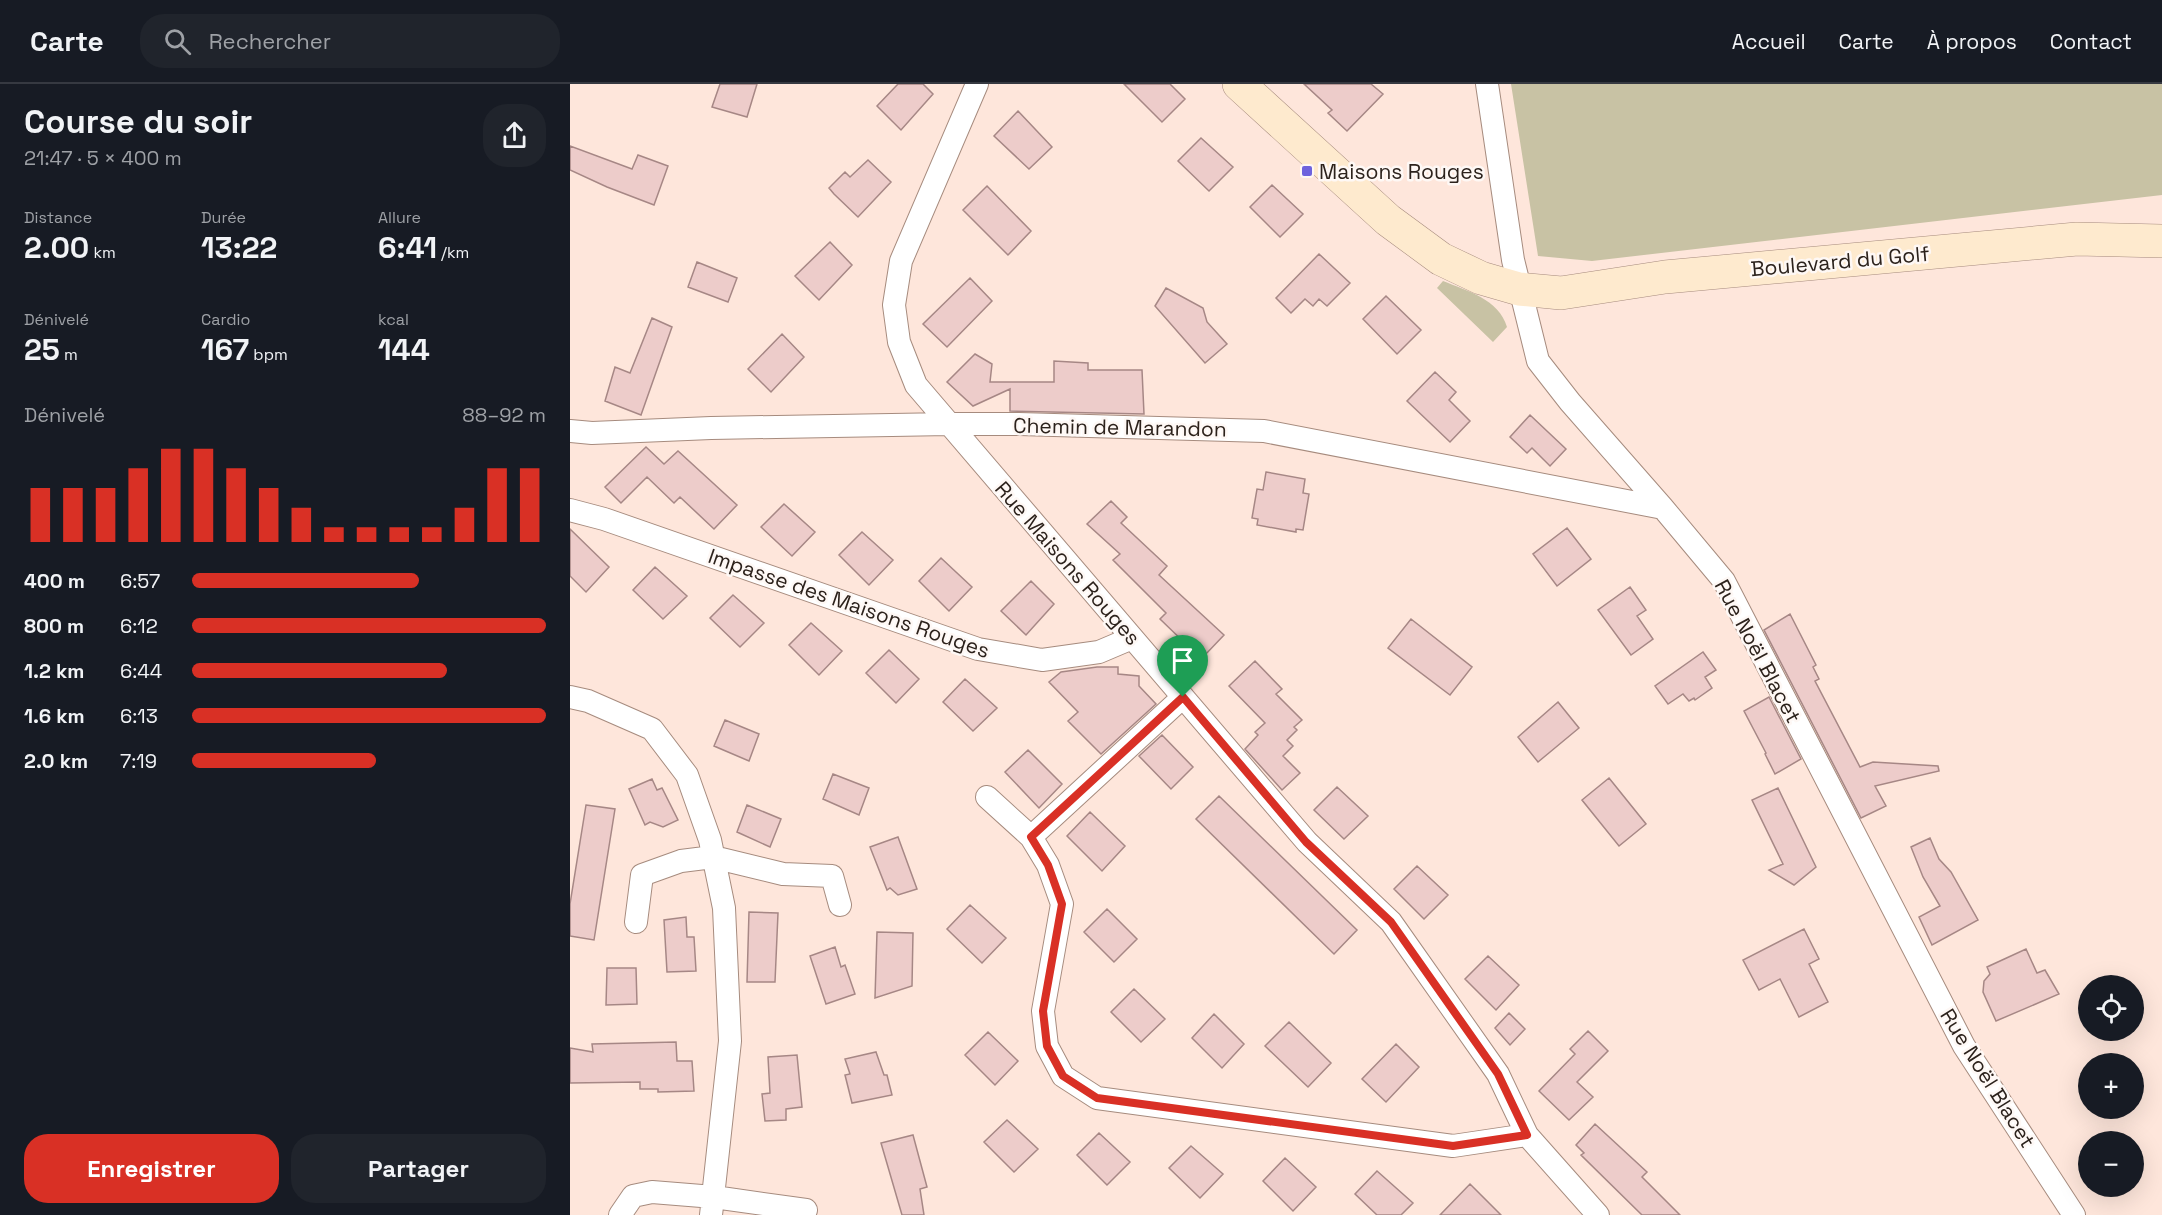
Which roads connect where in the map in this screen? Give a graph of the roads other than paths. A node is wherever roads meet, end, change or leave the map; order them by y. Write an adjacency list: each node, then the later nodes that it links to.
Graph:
1 (977, 84): 6 (street, Rue Maisons Rouges)
2 (1239, 84): 5 (street)
3 (1487, 84): 5 (street, Rue Noël Blacet)
4 (2162, 242): 5 (street, Boulevard du Golf)
5 (1519, 289): 8 (street, Rue Noël Blacet)
6 (949, 424): 7 (street, Chemin de Marandon); 8 (street, Chemin de Marandon); 10 (street, Rue Maisons Rouges)
7 (570, 431)
8 (1663, 508): 23 (street, Rue Noël Blacet)
9 (570, 510): 10 (street, Impasse des Maisons Rouges)
10 (1132, 638): 12 (street, Rue Maisons Rouges)
11 (570, 697): 15 (street)
12 (1183, 697): 14 (street); 18 (street, Rue Maisons Rouges)
13 (987, 797): 14 (street)
14 (1031, 837): 18 (street)
15 (713, 857): 16 (street); 17 (street); 19 (street)
16 (840, 905)
17 (636, 922)
18 (1527, 1135): 22 (street, Rue Maisons Rouges)
19 (713, 1206): 20 (street); 21 (street)
20 (806, 1210)
21 (620, 1215)
22 (1598, 1215)
23 (2074, 1215)

